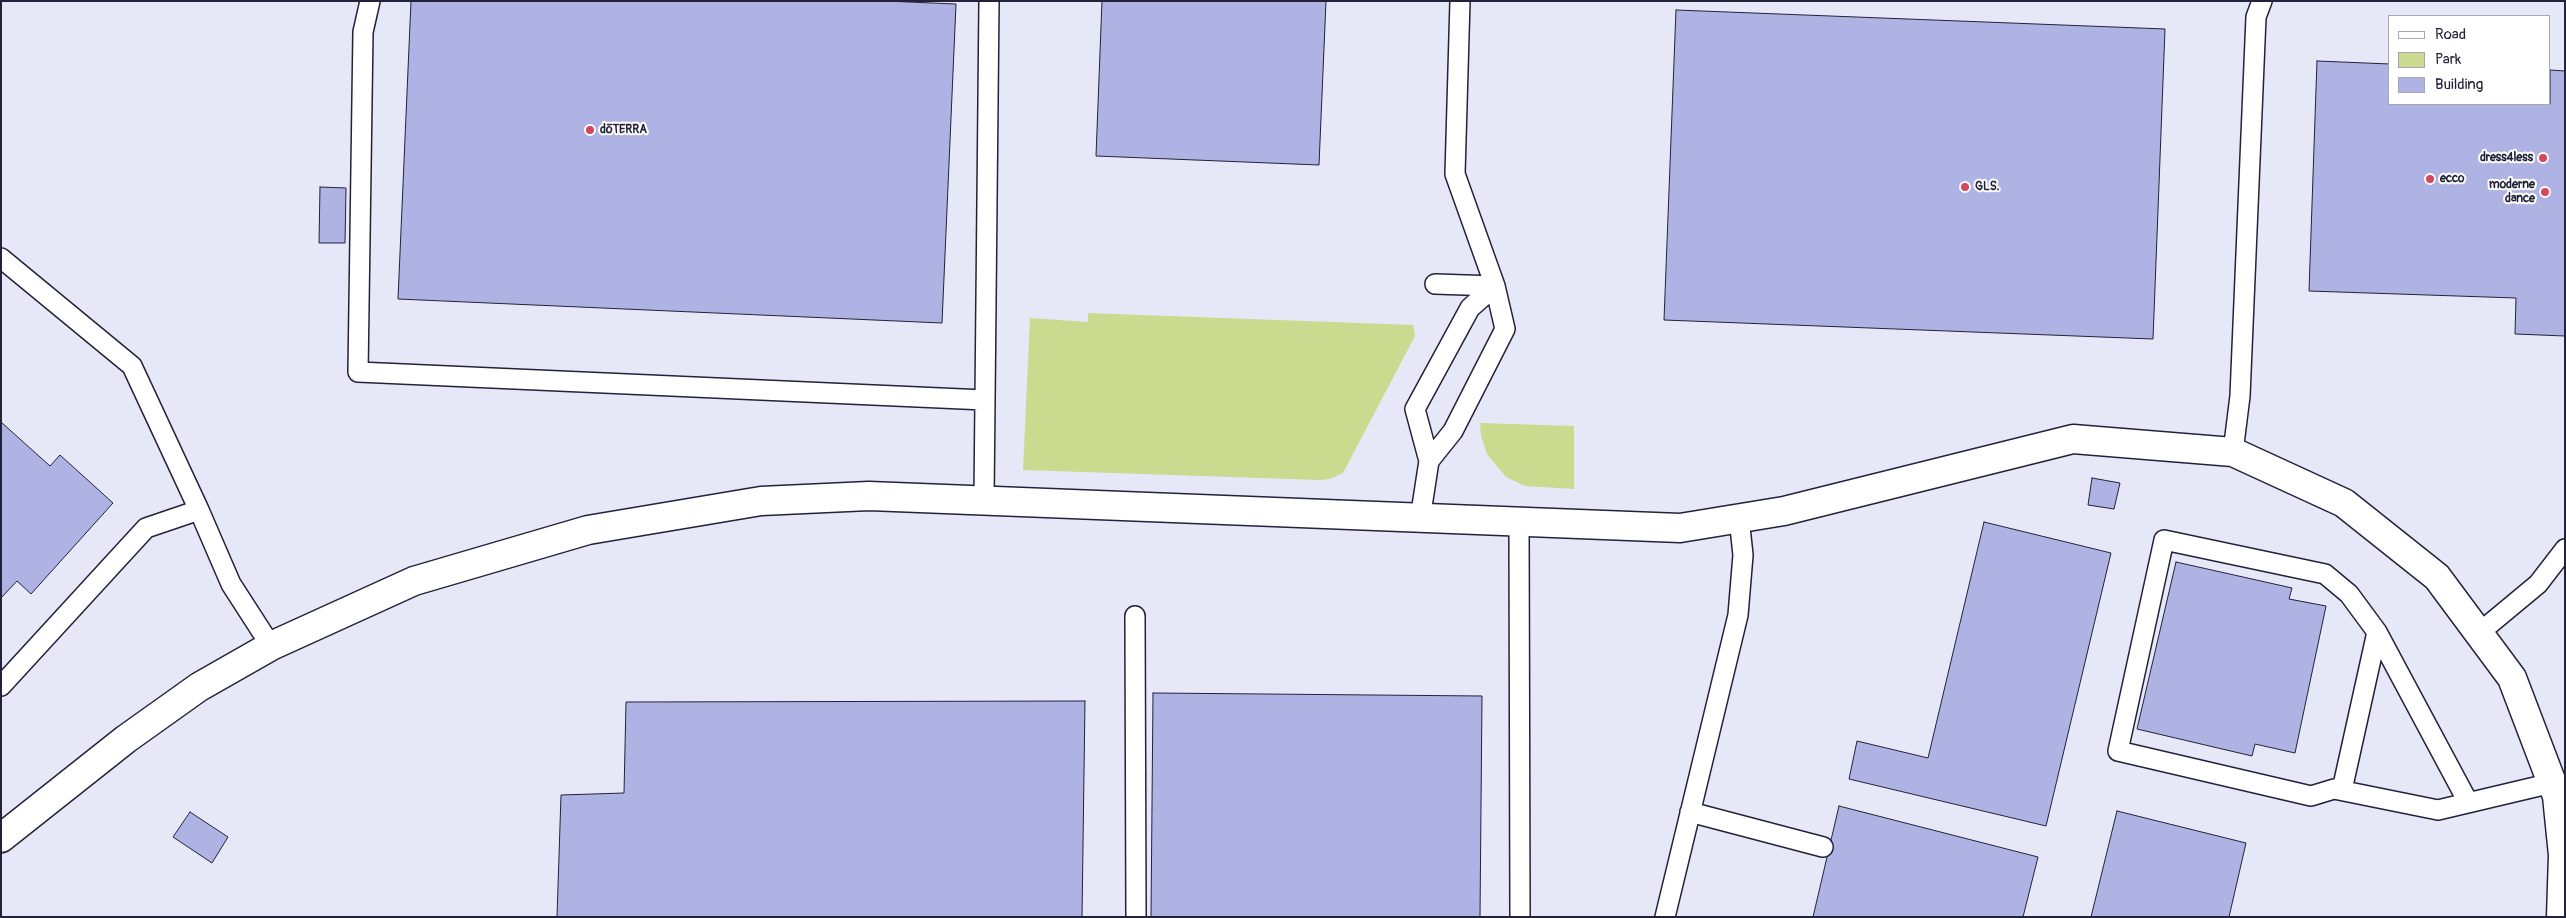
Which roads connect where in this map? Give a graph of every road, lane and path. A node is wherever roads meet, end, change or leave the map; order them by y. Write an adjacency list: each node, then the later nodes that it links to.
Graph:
1 (370, 1): 8 (lane)
2 (989, 1): 8 (lane)
3 (1460, 1): 7 (lane)
4 (2262, 1): 9 (lane)
5 (1, 258): 12 (lane)
6 (1435, 284): 7 (lane)
7 (1495, 286): 10 (lane); 10 (lane)
8 (985, 400): 11 (lane)
9 (2234, 452): 13 (street); 19 (street)
10 (1429, 461): 14 (lane)
11 (984, 499): 14 (street); 20 (street)
12 (199, 510): 20 (lane); 21 (lane)
13 (1739, 518): 15 (street); 25 (lane)
14 (1420, 519): 15 (street)
15 (1519, 522): 29 (lane)
16 (2565, 549): 19 (lane)
17 (1135, 616): 28 (lane)
18 (2377, 632): 23 (lane); 23 (lane); 24 (lane)
19 (2478, 633): 22 (street)
20 (271, 646): 26 (street)
21 (1, 686)
22 (2552, 783): 24 (lane); 31 (street)
23 (2342, 790): 24 (lane)
24 (2468, 802)
25 (1690, 812): 27 (lane); 30 (lane)
26 (1, 838)
27 (1823, 847)
28 (1136, 917)
29 (1520, 917)
30 (1665, 917)
31 (2561, 917)

